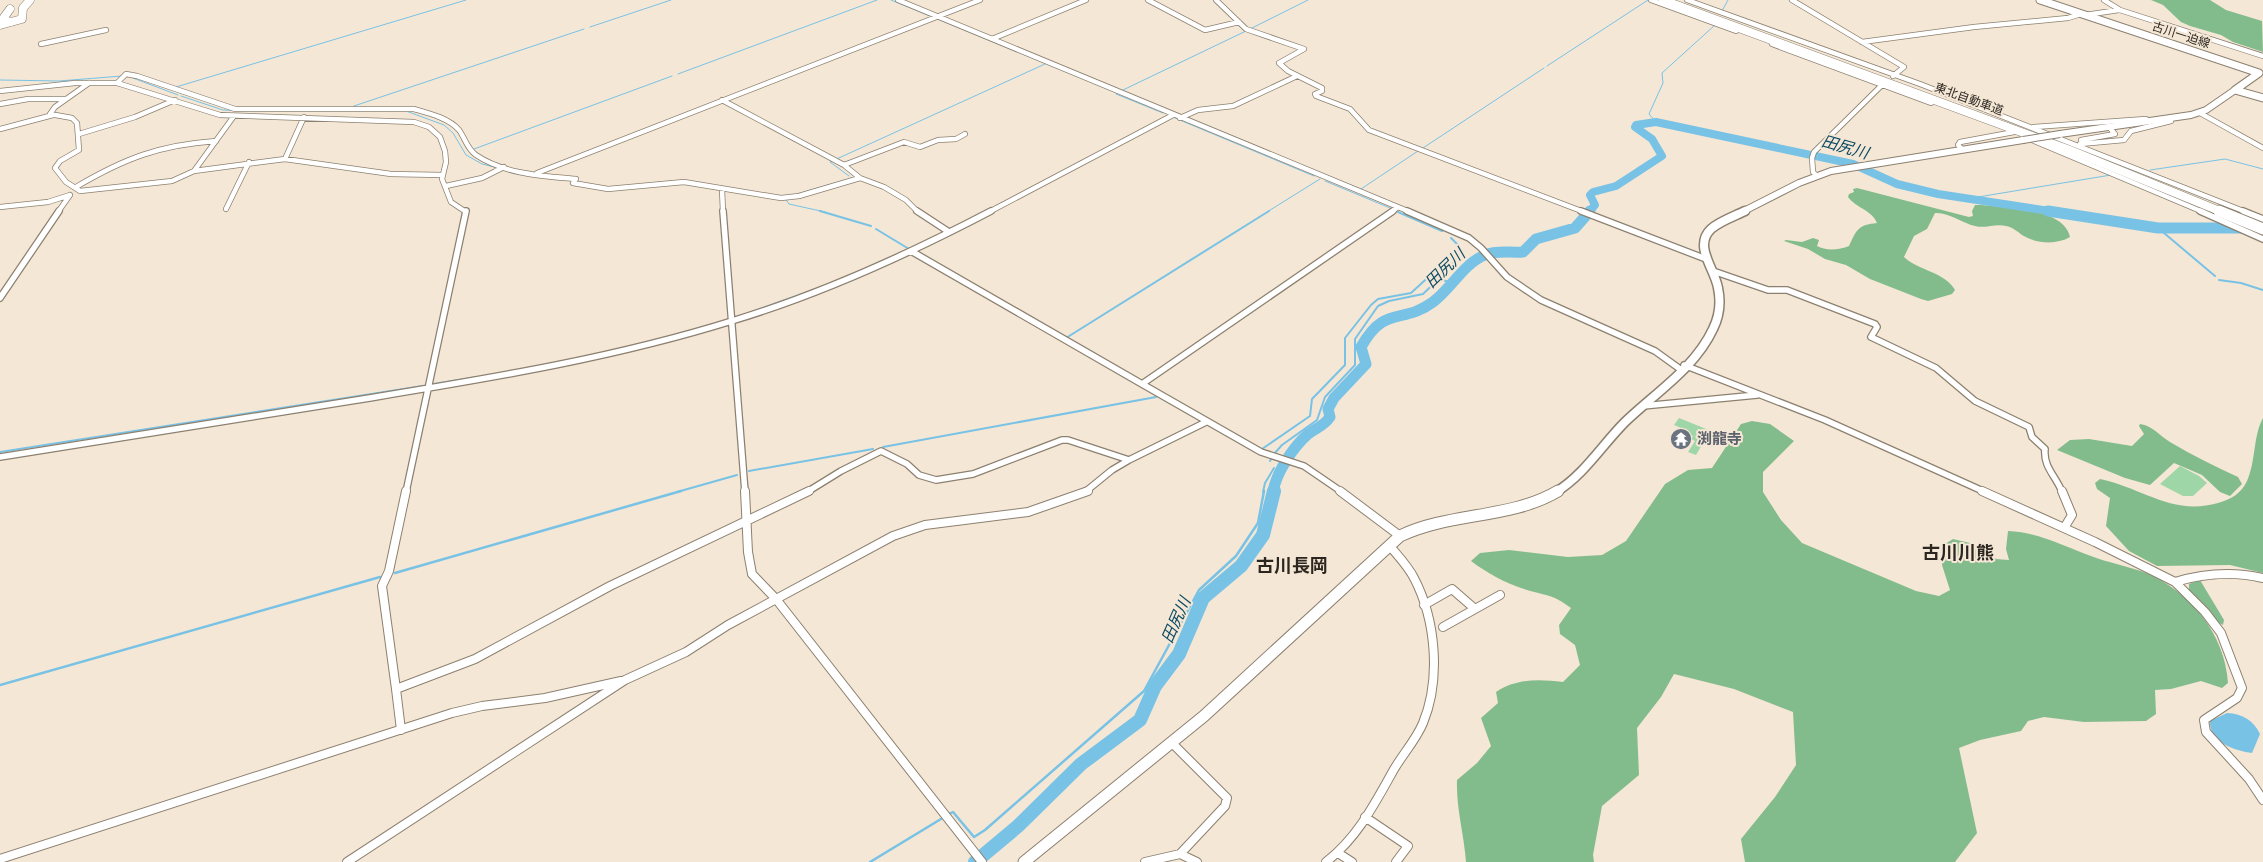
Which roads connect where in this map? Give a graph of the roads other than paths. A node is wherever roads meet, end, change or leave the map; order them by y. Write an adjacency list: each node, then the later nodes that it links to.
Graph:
1 (30, 0): 19 (highway)
2 (898, 0): 18 (street)
3 (980, 0): 18 (street)
4 (1086, 0): 24 (street)
5 (1148, 0): 21 (street)
6 (1216, 0): 21 (street)
7 (1650, 0): 35 (street)
8 (1663, 0): 85 (highway, 東北自動車道)
9 (1673, 0): 84 (highway, 東北自動車道)
10 (1687, 0): 31 (street)
11 (1792, 0): 25 (street)
12 (2040, 0): 17 (main road, 古川一迫線)
13 (2104, 0): 15 (street)
14 (12, 4): 16 (highway); 19 (highway); 20 (highway)
15 (2120, 10): 17 (street); 27 (street)
16 (0, 13)
17 (2082, 15): 25 (street); 29 (main road, 古川一迫線)
18 (938, 16): 24 (street); 42 (street)
19 (22, 17): 22 (highway)
20 (0, 18)
21 (1239, 22): 32 (street)
22 (0, 25)
23 (106, 30): 26 (street)
24 (992, 39): 47 (street)
25 (1862, 42): 31 (street)
26 (40, 44)
27 (2263, 56)
28 (122, 69): 30 (street)
29 (2261, 71): 36 (main road, 古川一迫線)
30 (126, 74): 34 (street); 38 (street)
31 (1894, 75): 57 (street)
32 (1298, 76): 53 (street); 83 (street)
33 (89, 83): 34 (street); 37 (street); 40 (street)
34 (117, 83): 41 (street)
35 (1883, 84): 59 (street); 74 (street)
36 (2235, 90): 39 (main road); 46 (street)
37 (0, 91)
38 (186, 94): 41 (street); 44 (street)
39 (2263, 98)
40 (66, 99): 43 (street); 48 (street)
41 (173, 100): 49 (street); 60 (street)
42 (723, 101): 69 (street); 72 (street)
43 (0, 104)
44 (255, 108): 45 (street); 50 (street)
45 (394, 109): 52 (street); 70 (street)
46 (2200, 113): 54 (street); 65 (street)
47 (1173, 115): 53 (street); 86 (street)
48 (54, 116): 58 (street); 60 (street)
49 (234, 116): 50 (street); 62 (street)
50 (246, 116): 51 (street)
51 (304, 118): 52 (street); 67 (street)
52 (382, 118): 73 (street)
53 (1180, 118): 81 (street)
54 (2168, 119): 55 (street); 64 (street)
55 (2157, 121): 56 (street); 57 (street)
56 (2109, 127): 63 (street); 66 (street, bridge)
57 (2033, 128): 63 (street)
58 (0, 130)
59 (2014, 132): 66 (street); 87 (street)
60 (79, 134): 77 (street)
61 (965, 134): 69 (street)
62 (216, 141): 71 (street); 77 (street)
63 (2070, 142): 64 (street)
64 (2078, 145): 84 (street)
65 (2263, 148)
66 (1962, 149): 74 (street)
67 (285, 159): 68 (street); 73 (street)
68 (249, 162): 71 (street); 82 (street)
69 (844, 165): 75 (street)
70 (504, 167): 72 (street); 76 (street)
71 (194, 171): 77 (street)
72 (537, 174): 78 (street)
73 (442, 175): 76 (street)
74 (1816, 175): 92 (street)
75 (860, 178): 78 (street); 86 (street)
76 (446, 186): 98 (street)
77 (78, 189): 79 (street)
78 (722, 189): 95 (street)
79 (70, 195): 80 (street); 94 (street)
80 (0, 208)
81 (1397, 208): 90 (street); 97 (street)
82 (226, 209)
83 (1591, 214): 92 (street)
84 (2260, 221)
85 (2263, 231): 87 (street)
86 (949, 232): 89 (street)
87 (2248, 232): 88 (street)
88 (2263, 239)
89 (911, 251): 95 (street); 97 (street)
90 (1485, 251): 91 (street)
91 (1491, 258): 96 (street)
92 (1706, 259): 93 (street)
93 (1713, 271): 96 (street); 105 (street)
94 (0, 298)
95 (730, 321): 98 (street); 104 (street)
96 (1682, 367): 99 (street); 100 (street)
97 (1142, 384): 101 (street)
98 (428, 389): 102 (street); 116 (street)
99 (1757, 395): 100 (street); 105 (street)
100 (1642, 406): 106 (street)
101 (1206, 422): 103 (street); 106 (street)
102 (0, 457)
103 (1129, 460): 104 (street); 111 (street)
104 (747, 522): 111 (street); 116 (street)
105 (2064, 528): 109 (street)
106 (1400, 536): 107 (street)
107 (1389, 545): 112 (street); 118 (street)
108 (2263, 578): 109 (street)
109 (2175, 582): 119 (street)
110 (1500, 594): 113 (street)
111 (776, 598): 115 (street); 125 (street)
112 (1424, 605): 113 (street); 120 (street)
113 (1475, 609): 114 (street)
114 (1443, 627)
115 (625, 680): 117 (street); 124 (street)
116 (396, 689): 117 (street)
117 (401, 730): 123 (street)
118 (1171, 742): 122 (street); 126 (street)
119 (2263, 800)
120 (1365, 817): 121 (street); 131 (street)
121 (1338, 853): 129 (street); 130 (street)
122 (1180, 854): 127 (street); 128 (street)
123 (0, 859)
124 (346, 862)
125 (982, 862)
126 (1024, 862)
127 (1145, 862)
128 (1197, 862)
129 (1326, 862)
130 (1352, 862)
131 (1396, 862)

